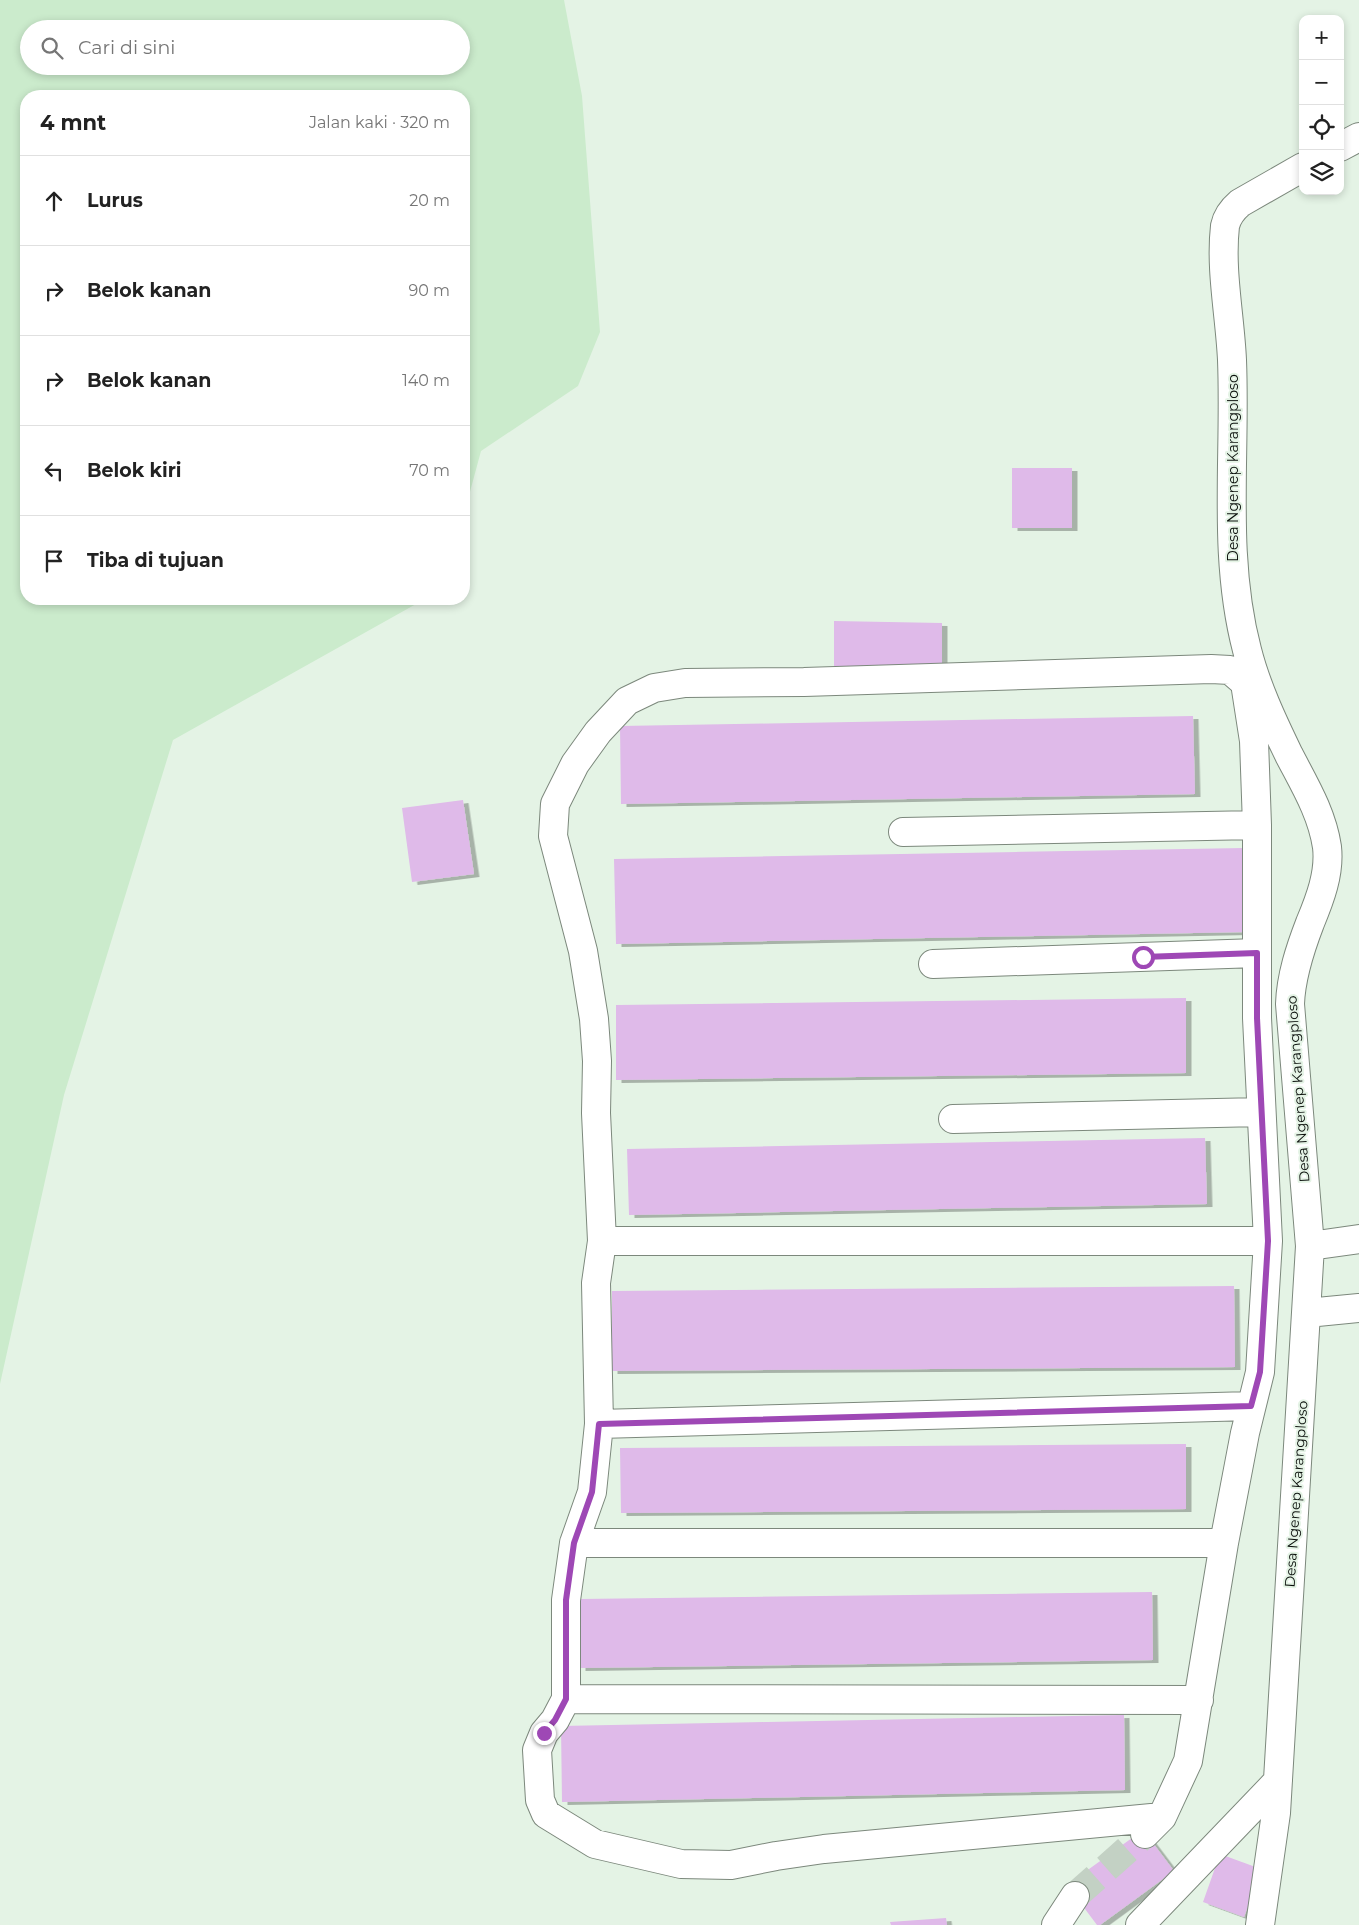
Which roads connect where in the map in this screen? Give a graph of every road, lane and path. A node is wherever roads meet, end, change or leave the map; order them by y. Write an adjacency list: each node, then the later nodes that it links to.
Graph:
1 (1359, 137): 2 (street)
2 (1344, 145)
3 (1299, 169): 13 (street, Desa Ngenep Karangploso)
4 (1257, 825): 5 (street); 6 (street); 11 (street)
5 (903, 832)
6 (1257, 953): 7 (street); 8 (street)
7 (934, 964)
8 (1261, 1112): 9 (street); 12 (street)
9 (953, 1119)
10 (1359, 1239): 13 (street)
11 (602, 1241): 12 (street); 17 (street)
12 (1268, 1241): 16 (street)
13 (1310, 1246): 15 (street, Desa Ngenep Karangploso)
14 (1359, 1308): 15 (street)
15 (1307, 1313): 22 (street, Desa Ngenep Karangploso)
16 (1251, 1406): 17 (street); 19 (street)
17 (599, 1424): 18 (street)
18 (574, 1543): 19 (street); 20 (street)
19 (1224, 1543): 21 (street)
20 (566, 1699): 21 (street); 21 (street)
21 (1199, 1700)
22 (1278, 1781): 25 (street); 26 (street, Desa Ngenep Karangploso)
23 (1075, 1896): 24 (street)
24 (1056, 1925)
25 (1140, 1925)
26 (1260, 1925)

